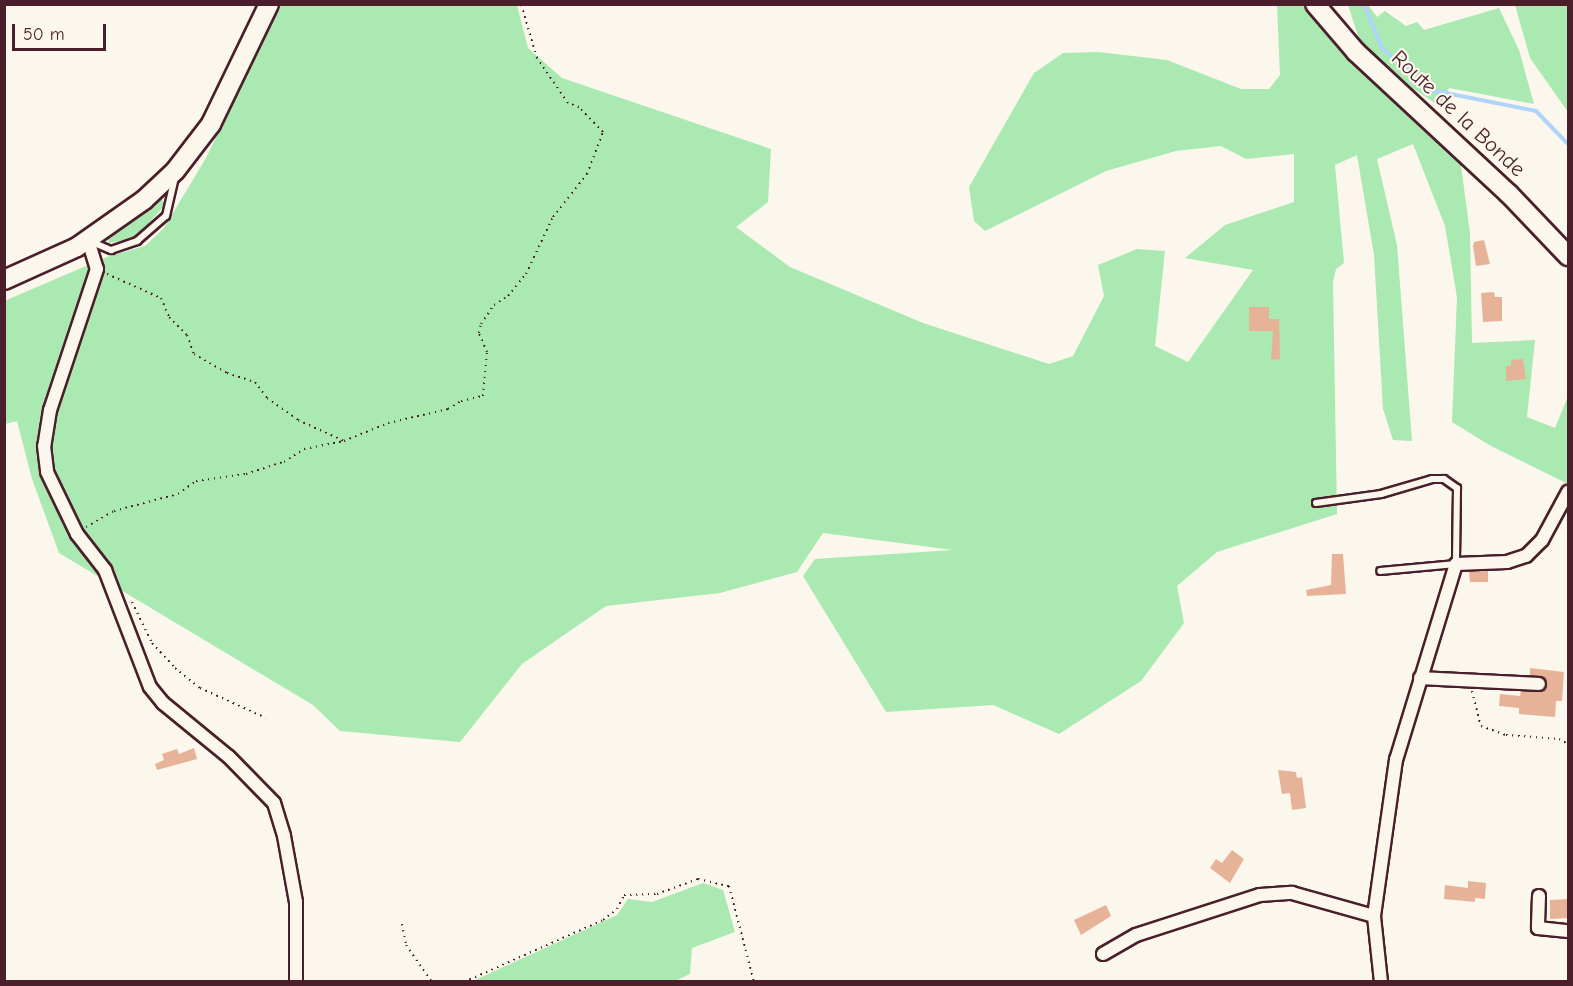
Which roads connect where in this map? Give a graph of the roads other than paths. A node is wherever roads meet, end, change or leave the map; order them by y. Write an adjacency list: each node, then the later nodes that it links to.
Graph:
1 (269, 4): 3 (street)
2 (1316, 4): 5 (street, Route de la Bonde)
3 (175, 171): 4 (street); 4 (lane)
4 (88, 240): 6 (street); 17 (street)
5 (1569, 256)
6 (4, 280)
7 (1569, 492): 9 (street)
8 (1316, 503): 9 (lane)
9 (1456, 564): 10 (lane); 11 (street)
10 (1380, 571)
11 (1420, 678): 12 (street); 14 (street)
12 (1539, 684)
13 (1539, 896): 15 (street)
14 (1374, 916): 16 (street); 18 (street)
15 (1569, 931)
16 (1103, 954)
17 (296, 981)
18 (1381, 981)

